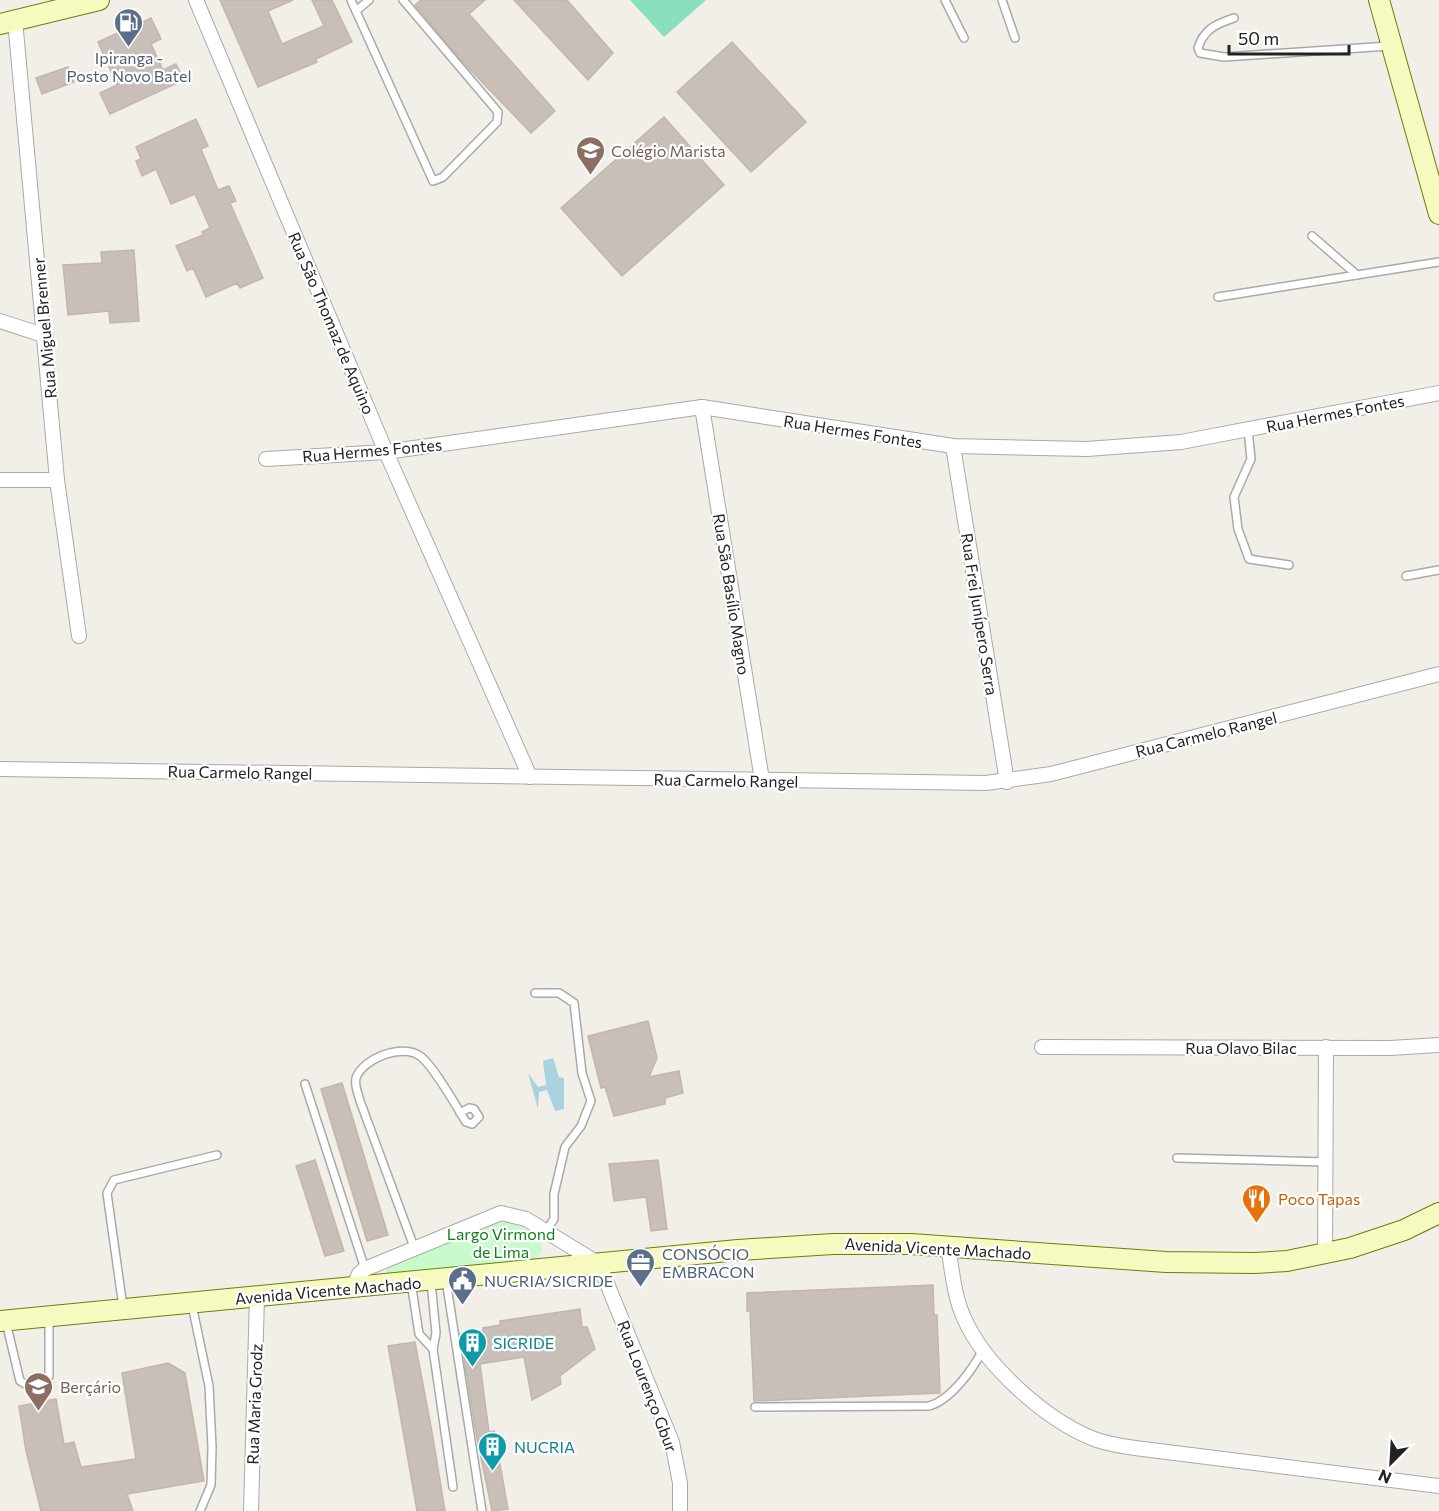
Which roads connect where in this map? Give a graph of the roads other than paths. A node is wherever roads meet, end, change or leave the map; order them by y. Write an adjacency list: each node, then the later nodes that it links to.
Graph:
1 (99, 0): 11 (street)
2 (196, 0): 26 (street, Rua São Thomaz de Aquino)
3 (351, 0): 9 (lane)
4 (369, 0): 9 (lane)
5 (403, 0): 9 (lane)
6 (945, 0): 12 (lane)
7 (1002, 0): 13 (lane)
8 (1379, 0): 14 (street)
9 (356, 10)
10 (1234, 18): 14 (lane)
11 (7, 22): 21 (street, Rua Miguel Brenner)
12 (964, 38)
13 (1015, 38)
14 (1392, 46): 15 (street)
15 (1439, 214)
16 (1311, 237): 18 (lane)
17 (1439, 262): 18 (lane)
18 (1357, 275): 19 (lane)
19 (1218, 297)
20 (0, 321): 21 (street)
21 (46, 336): 29 (street, Rua Miguel Brenner)
22 (1439, 393): 24 (street, Rua Hermes Fontes)
23 (702, 407): 25 (street, Rua Hermes Fontes); 26 (street, Rua Hermes Fontes); 37 (street, Rua São Basílio Magno)
24 (1248, 429): 25 (street, Rua Hermes Fontes); 30 (lane)
25 (953, 446): 38 (street, Rua Frei Junípero Serra)
26 (386, 452): 27 (street, Rua Hermes Fontes); 36 (street, Rua São Thomaz de Aquino)
27 (266, 459)
28 (0, 480): 29 (street)
29 (57, 480): 33 (street, Rua Miguel Brenner)
30 (1288, 566)
31 (1439, 570): 32 (lane)
32 (1406, 576)
33 (79, 636)
34 (1439, 674): 38 (street, Rua Carmelo Rangel)
35 (0, 769): 36 (street, Rua Carmelo Rangel)
36 (530, 777): 37 (street, Rua Carmelo Rangel)
37 (762, 780): 38 (street, Rua Carmelo Rangel)
38 (1007, 782)
39 (535, 993): 49 (lane)
40 (1439, 1044): 42 (street, Rua Olavo Bilac)
41 (1042, 1047): 42 (street, Rua Olavo Bilac)
42 (1326, 1047): 47 (street)
43 (305, 1084): 54 (lane)
44 (460, 1113): 51 (lane)
45 (217, 1155): 60 (lane)
46 (1177, 1158): 47 (lane)
47 (1325, 1162): 52 (street)
48 (1439, 1213): 52 (street, Avenida Vicente Machado)
49 (546, 1232): 51 (street); 53 (street)
50 (948, 1246): 52 (street, Avenida Vicente Machado); 53 (street, Avenida Vicente Machado); 64 (street)
51 (414, 1247): 54 (street)
52 (1325, 1255)
53 (599, 1264): 55 (street, Avenida Vicente Machado); 71 (street, Rua Lourenço Gbur)
54 (365, 1269): 57 (street)
55 (438, 1279): 56 (street, Avenida Vicente Machado); 63 (lane); 70 (lane)
56 (411, 1282): 57 (street, Avenida Vicente Machado); 63 (lane)
57 (353, 1288): 58 (street, Avenida Vicente Machado)
58 (257, 1297): 59 (street, Avenida Vicente Machado); 69 (street, Rua Maria Grodz)
59 (192, 1303): 60 (street, Avenida Vicente Machado); 68 (lane)
60 (123, 1309): 61 (street, Avenida Vicente Machado)
61 (49, 1316): 62 (street, Avenida Vicente Machado); 62 (lane)
62 (3, 1321)
63 (433, 1349): 67 (lane)
64 (983, 1350): 65 (lane); 66 (street)
65 (755, 1407)
66 (1439, 1486)
67 (453, 1487)
68 (201, 1511)
69 (251, 1511)
70 (482, 1511)
71 (680, 1511)

